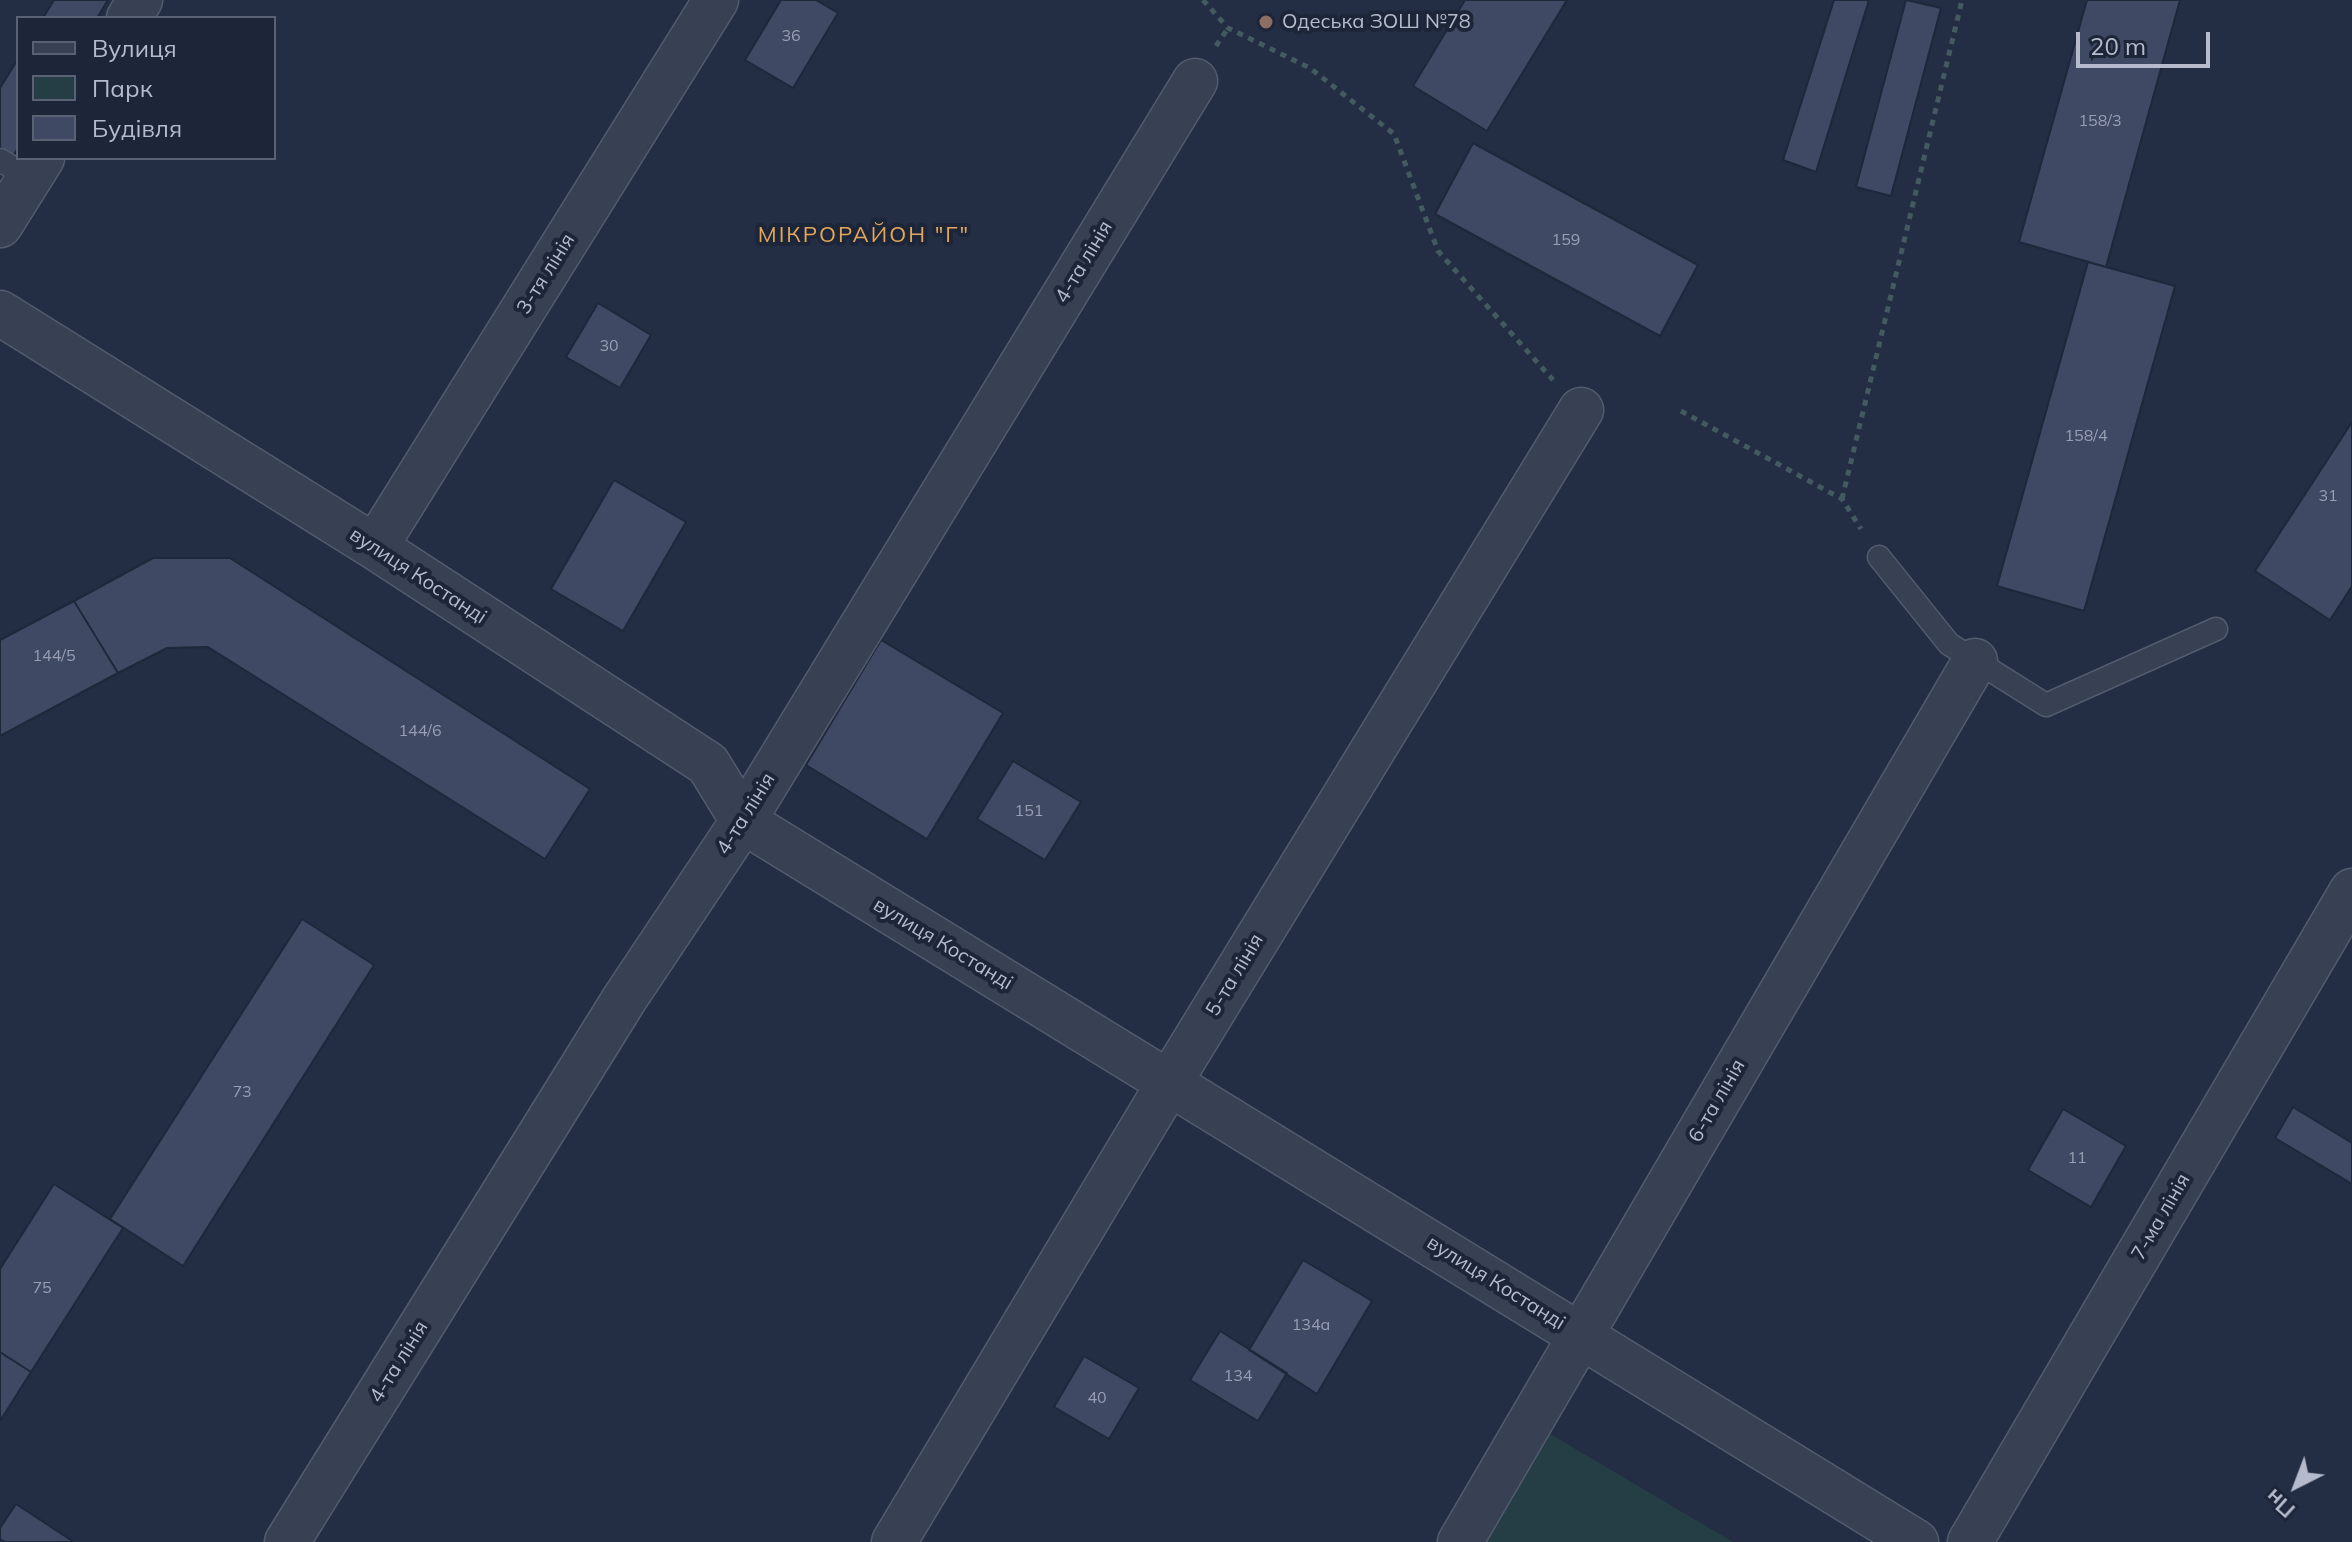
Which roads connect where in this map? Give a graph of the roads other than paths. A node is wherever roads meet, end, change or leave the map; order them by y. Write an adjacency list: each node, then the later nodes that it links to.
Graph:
1 (716, 0): 7 (street, 3-тя лінія)
2 (1195, 81): 11 (street, 4-та лінія)
3 (24, 165): 4 (street)
4 (0, 225)
5 (0, 313): 7 (street, вулиця Костанді)
6 (1581, 410): 13 (street, 5-та лінія)
7 (375, 547): 11 (street, вулиця Костанді)
8 (1879, 557): 10 (lane)
9 (2216, 629): 10 (lane)
10 (1975, 661): 14 (street, 6-та лінія)
11 (743, 821): 13 (street, вулиця Костанді); 15 (street, 4-та лінія)
12 (2352, 891): 19 (street, 7-ма лінія)
13 (1169, 1083): 14 (street, вулиця Костанді); 16 (street, 5-та лінія)
14 (1581, 1335): 17 (street, 6-та лінія); 18 (street, вулиця Костанді)
15 (287, 1542)
16 (894, 1542)
17 (1460, 1542)
18 (1916, 1542)
19 (1970, 1542)

